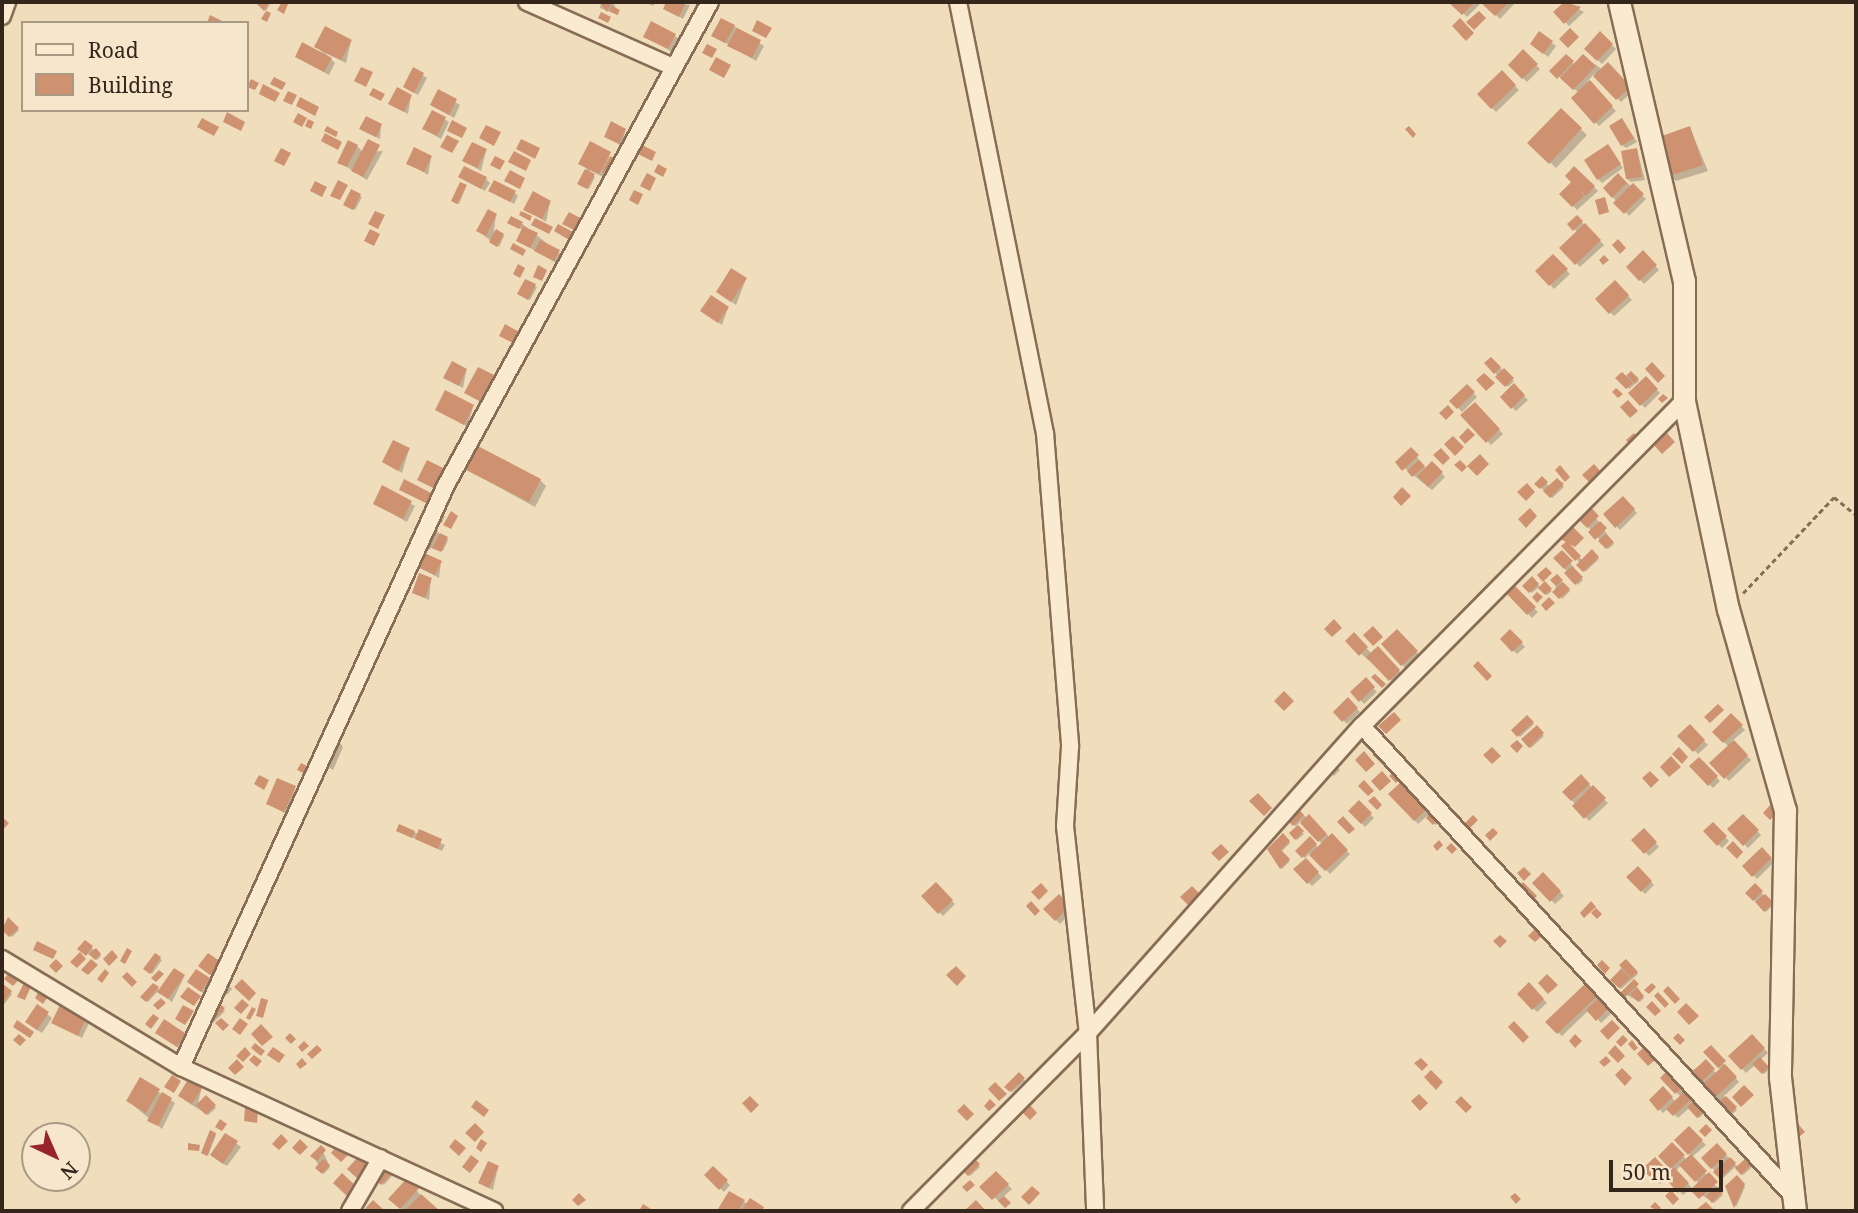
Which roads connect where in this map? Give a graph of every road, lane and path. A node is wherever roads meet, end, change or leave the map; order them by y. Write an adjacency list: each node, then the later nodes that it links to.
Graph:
1 (8, 2): 6 (street)
2 (527, 2): 7 (street)
3 (710, 2): 7 (street)
4 (958, 2): 13 (street)
5 (1619, 2): 8 (street)
6 (2, 16)
7 (671, 66): 14 (street)
8 (1684, 401): 10 (street); 11 (street)
9 (1856, 514): 10 (path)
10 (1728, 609): 16 (street)
11 (1362, 726): 13 (street); 16 (street)
12 (2, 959): 14 (street)
13 (1088, 1033): 19 (street); 20 (street)
14 (181, 1067): 15 (street)
15 (381, 1158): 17 (street); 18 (street)
16 (1794, 1204)
17 (350, 1211)
18 (494, 1211)
19 (911, 1211)
20 (1095, 1211)

